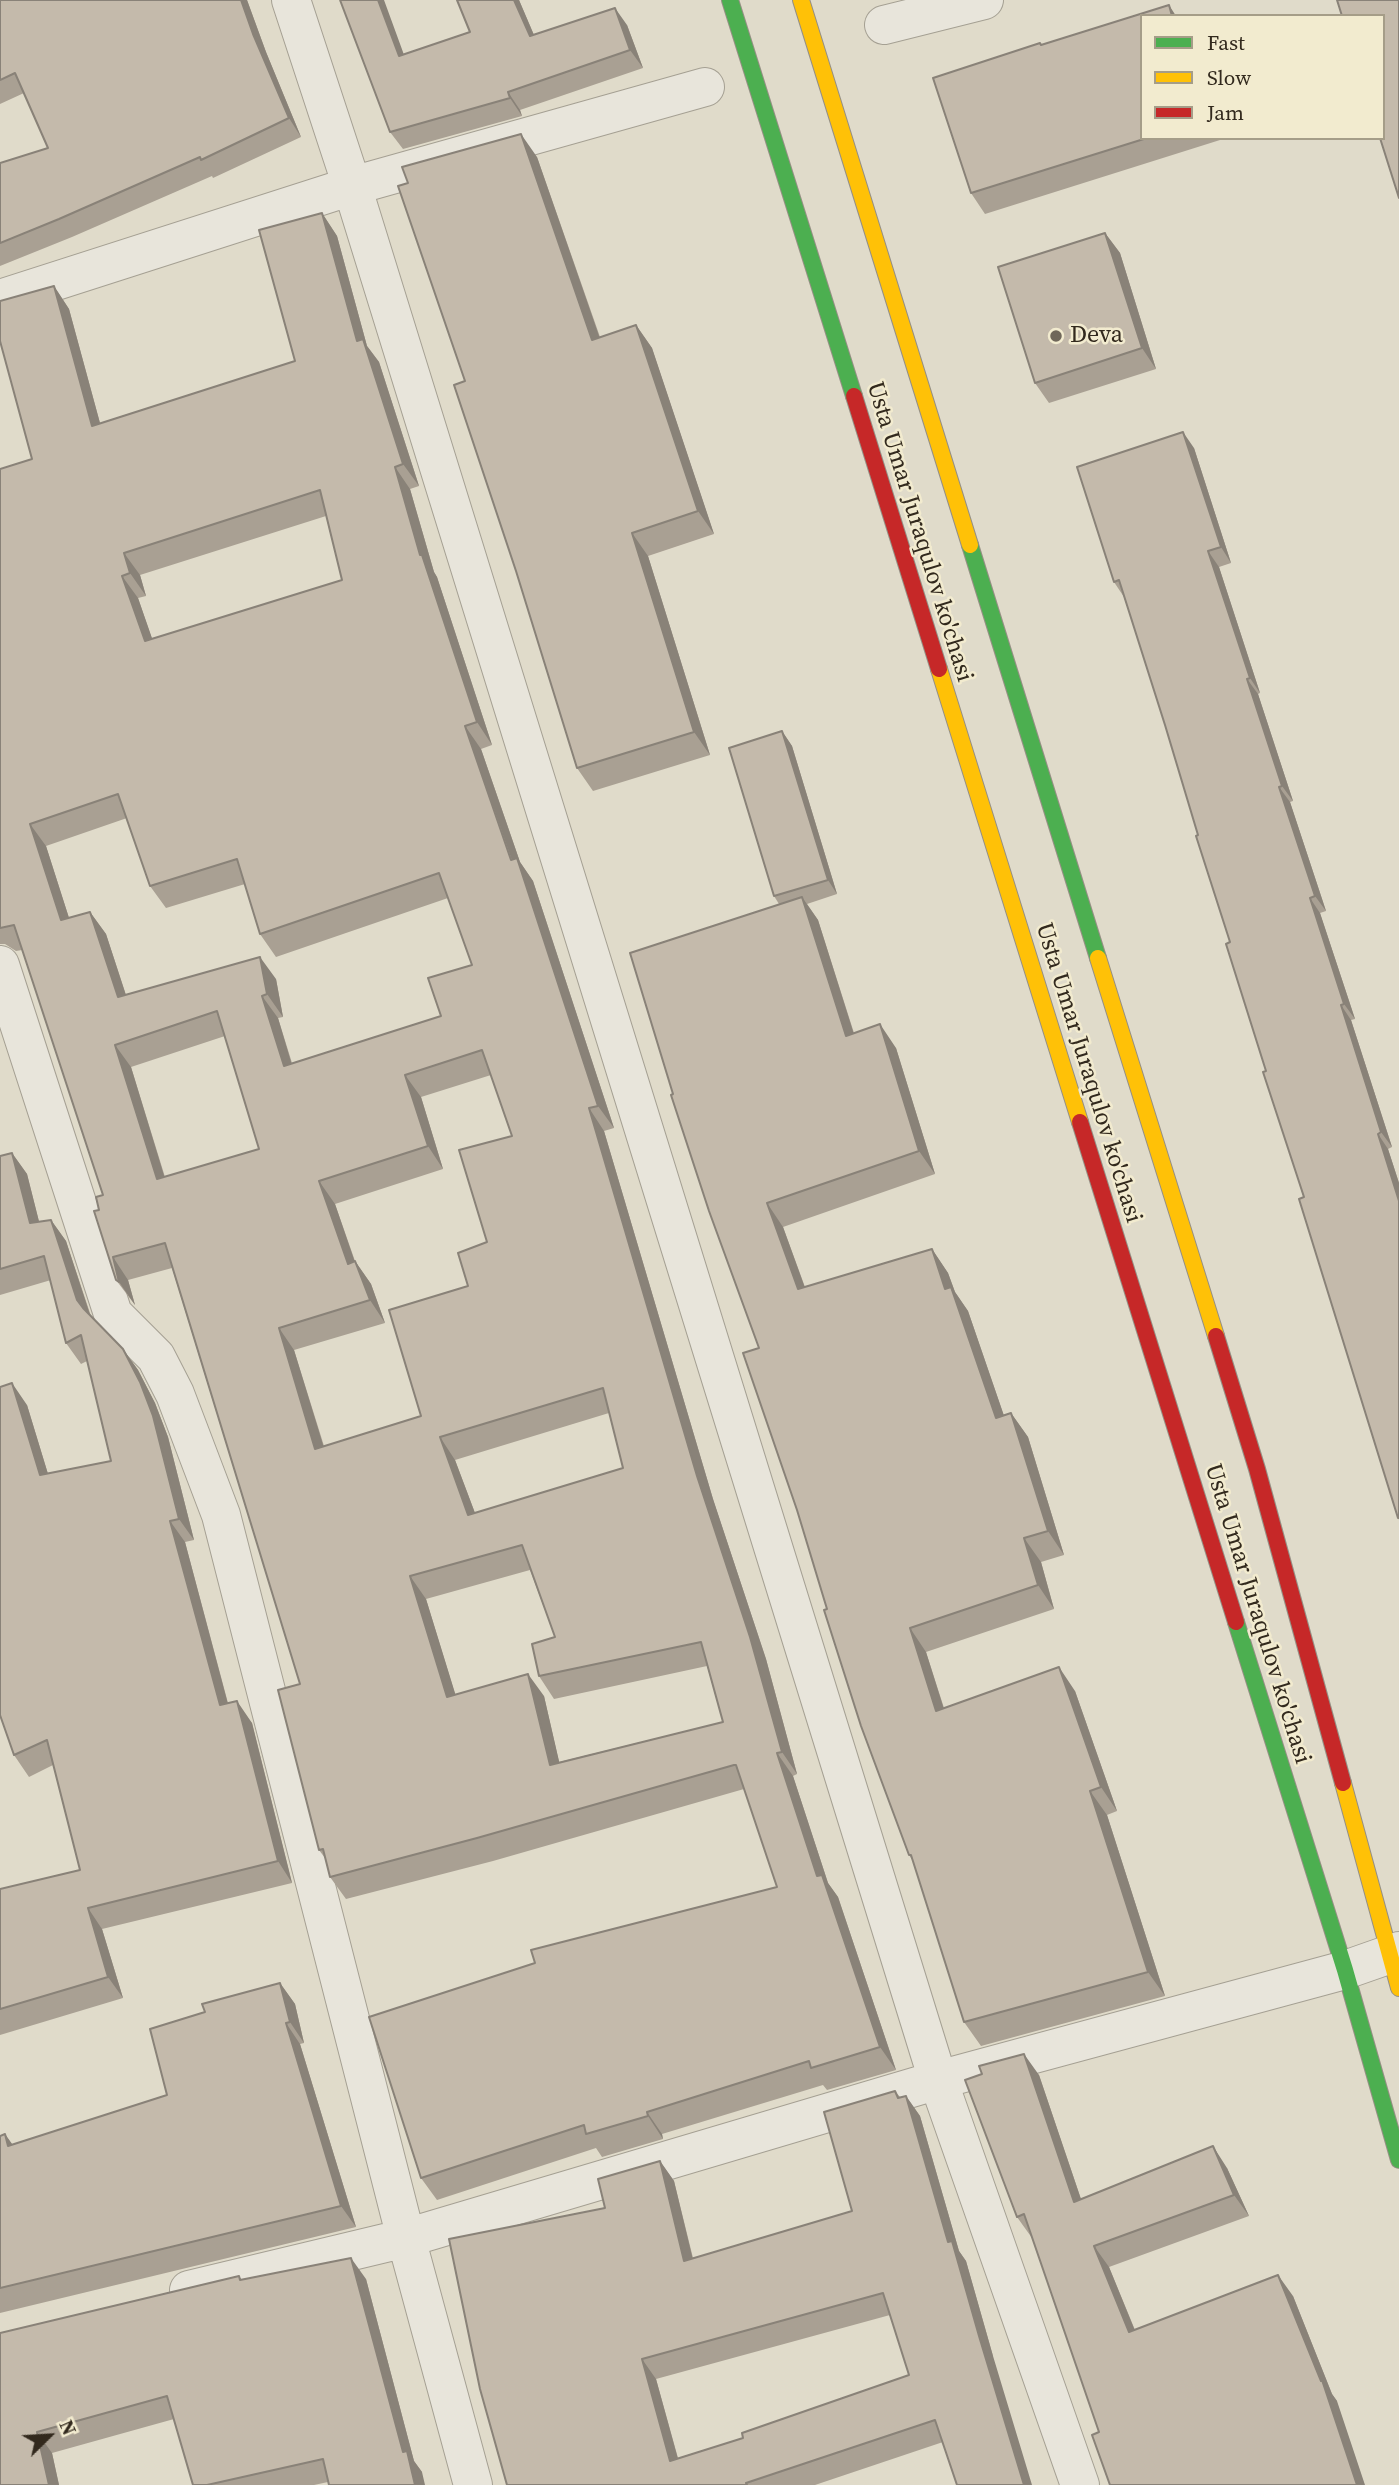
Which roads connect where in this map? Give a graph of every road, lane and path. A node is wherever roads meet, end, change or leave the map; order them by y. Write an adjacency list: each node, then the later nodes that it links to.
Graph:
1 (291, 0): 7 (street)
2 (730, 0): 11 (main road, Usta Umar Juraqulov ko'chasi)
3 (801, 0): 10 (main road, Usta Umar Juraqulov ko'chasi)
4 (984, 0): 5 (street)
5 (884, 25)
6 (705, 87): 7 (street)
7 (352, 186): 8 (street); 12 (street)
8 (0, 299)
9 (0, 965): 14 (street)
10 (1396, 1965): 11 (street)
11 (1345, 1970): 12 (street); 13 (main road, Usta Umar Juraqulov ko'chasi)
12 (938, 2080): 14 (street); 17 (street)
13 (1399, 2160)
14 (406, 2238): 15 (street); 16 (street)
15 (162, 2296)
16 (473, 2485)
17 (1080, 2485)

